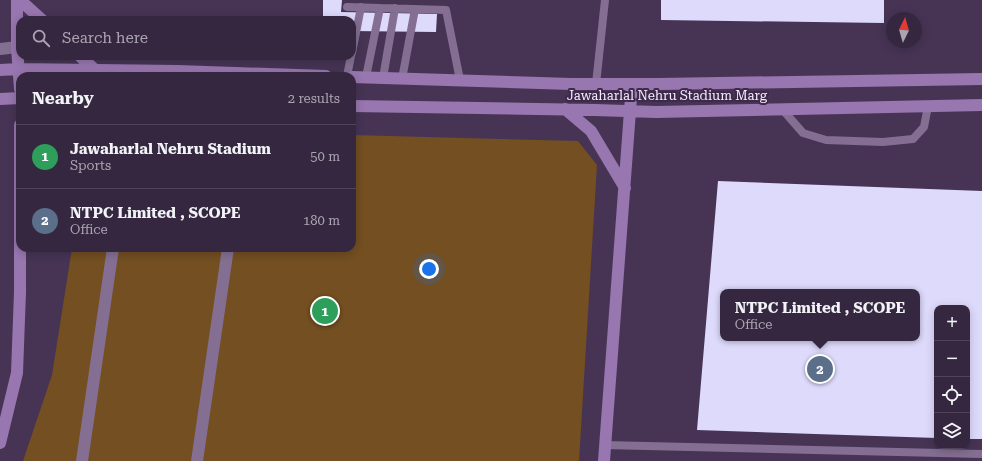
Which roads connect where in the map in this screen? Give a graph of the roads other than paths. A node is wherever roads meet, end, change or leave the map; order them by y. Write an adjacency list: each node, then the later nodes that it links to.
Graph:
1 (17, 0): 9 (street)
2 (20, 0): 10 (street)
3 (605, 0): 29 (lane)
4 (347, 7): 5 (lane)
5 (361, 7): 6 (lane); 11 (lane)
6 (380, 8): 7 (lane); 24 (lane)
7 (396, 8): 8 (lane); 25 (lane)
8 (415, 9): 26 (lane); 28 (lane)
9 (17, 16)
10 (38, 16)
11 (356, 34)
12 (16, 48): 13 (street)
13 (0, 49)
14 (18, 60): 17 (street)
15 (85, 60): 19 (street)
16 (351, 60): 22 (lane)
17 (18, 69): 18 (street); 19 (street); 20 (street)
18 (0, 70)
19 (96, 70): 21 (street)
20 (18, 72)
21 (173, 72)
22 (348, 72)
23 (356, 77): 24 (street, Jawaharlal Nehru Stadium Marg)
24 (366, 77): 25 (street, Jawaharlal Nehru Stadium Marg)
25 (383, 78): 26 (street, Jawaharlal Nehru Stadium Marg)
26 (402, 78): 28 (street, Jawaharlal Nehru Stadium Marg)
27 (982, 79): 30 (street, Jawaharlal Nehru Stadium Marg)
28 (460, 80): 29 (street, Jawaharlal Nehru Stadium Marg)
29 (596, 84): 30 (street, Jawaharlal Nehru Stadium Marg)
30 (632, 84): 38 (street)
31 (16, 98): 32 (street)
32 (0, 99)
33 (982, 105): 35 (street, Jawaharlal Nehru Stadium Marg)
34 (356, 106): 37 (street, Jawaharlal Nehru Stadium Marg)
35 (928, 106): 36 (street, Jawaharlal Nehru Stadium Marg); 36 (lane)
36 (782, 109): 38 (street, Jawaharlal Nehru Stadium Marg)
37 (565, 110): 38 (street, Jawaharlal Nehru Stadium Marg); 39 (street)
38 (630, 112): 39 (street)
39 (624, 188): 44 (street)
40 (20, 252): 43 (street)
41 (112, 252): 46 (street)
42 (227, 252): 47 (street)
43 (0, 443)
44 (604, 445): 45 (lane); 48 (street)
45 (982, 454)
46 (82, 461)
47 (197, 461)
48 (604, 461)

